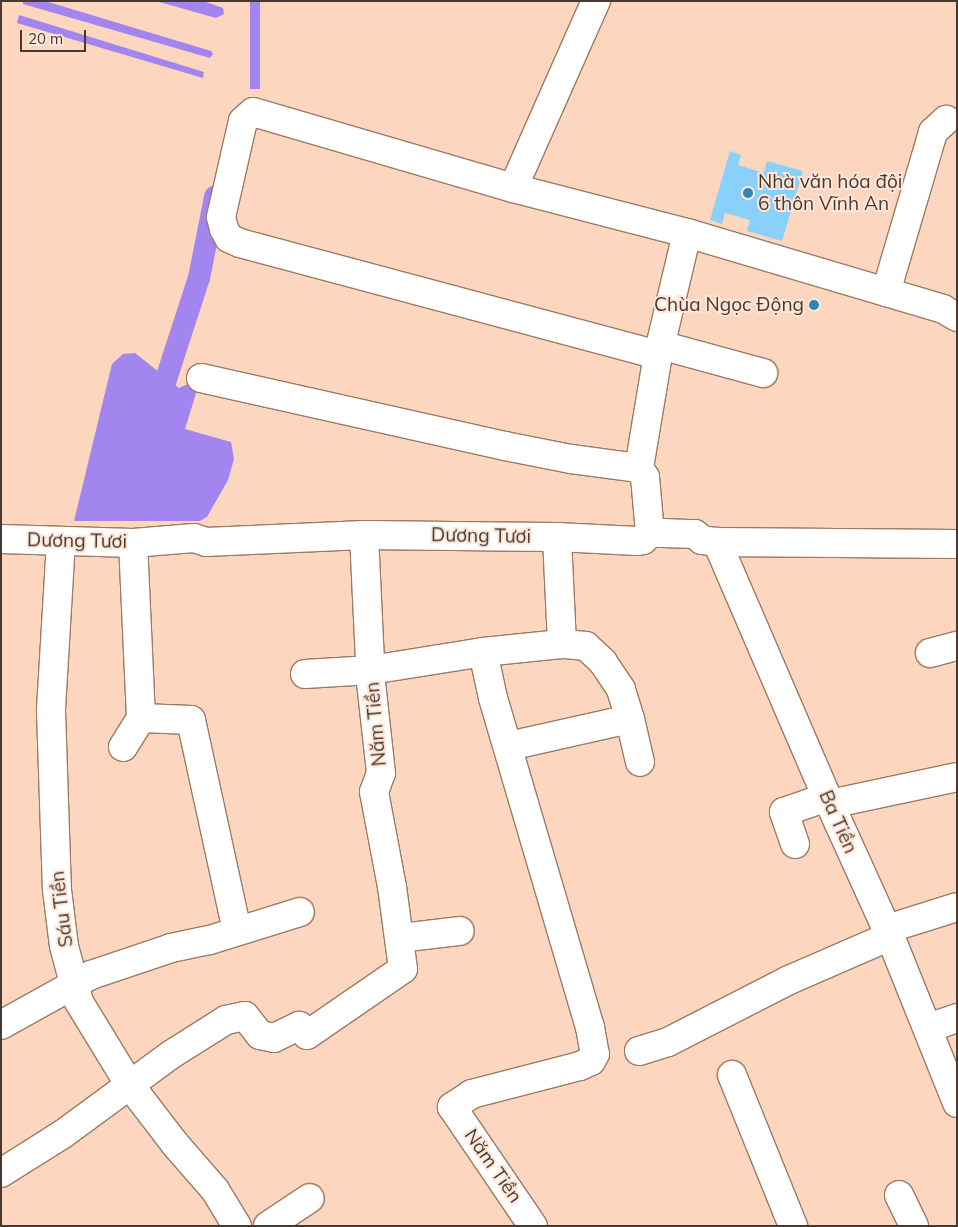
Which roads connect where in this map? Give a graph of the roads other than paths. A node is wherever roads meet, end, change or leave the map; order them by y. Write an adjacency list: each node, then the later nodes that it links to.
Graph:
1 (596, 1): 3 (street)
2 (946, 120): 5 (street)
3 (513, 188): 4 (street); 7 (street)
4 (687, 233): 5 (street); 7 (street)
5 (886, 292): 6 (street)
6 (957, 317)
7 (659, 350): 8 (street); 10 (street)
8 (763, 373)
9 (201, 378): 10 (street)
10 (639, 468): 11 (street)
11 (650, 533): 13 (street, Dương Tươi); 17 (street, Dương Tươi)
12 (364, 535): 13 (street, Dương Tươi); 16 (street, Dương Tươi); 23 (street, Năm Tiền)
13 (557, 537): 19 (street)
14 (1, 538): 15 (street, Dương Tươi)
15 (61, 541): 16 (street, Dương Tươi); 41 (street, Sáu Tiền)
16 (133, 542): 25 (street)
17 (717, 542): 18 (street, Dương Tươi); 32 (street, Ba Tiền)
18 (957, 544)
19 (562, 644): 21 (street); 26 (street)
20 (957, 646): 22 (street)
21 (483, 652): 23 (street); 27 (street)
22 (930, 653)
23 (371, 670): 24 (street); 40 (street, Năm Tiền)
24 (305, 674)
25 (141, 718): 28 (street); 37 (street)
26 (630, 720): 27 (street); 29 (street)
27 (509, 746): 54 (street, Năm Tiền)
28 (123, 747)
29 (640, 762)
30 (957, 777): 32 (street)
31 (957, 791): 33 (street)
32 (828, 800): 34 (street); 39 (street, Ba Tiền)
33 (912, 804)
34 (795, 844)
35 (957, 907): 39 (street)
36 (300, 912): 37 (street)
37 (236, 931): 41 (street)
38 (460, 931): 40 (street)
39 (888, 933): 44 (street, Ba Tiền); 45 (street)
40 (400, 938): 47 (street, Năm Tiền)
41 (75, 986): 42 (street); 47 (street, Sáu Tiền)
42 (5, 1016)
43 (957, 1018): 44 (street)
44 (928, 1028): 48 (street, Ba Tiền)
45 (639, 1051)
46 (732, 1075): 55 (street)
47 (129, 1084): 49 (street); 52 (street, Sáu Tiền)
48 (957, 1104)
49 (1, 1173)
50 (899, 1195): 56 (street)
51 (310, 1198): 53 (street)
52 (237, 1226)
53 (268, 1226)
54 (533, 1226)
55 (793, 1226)
56 (914, 1226)

